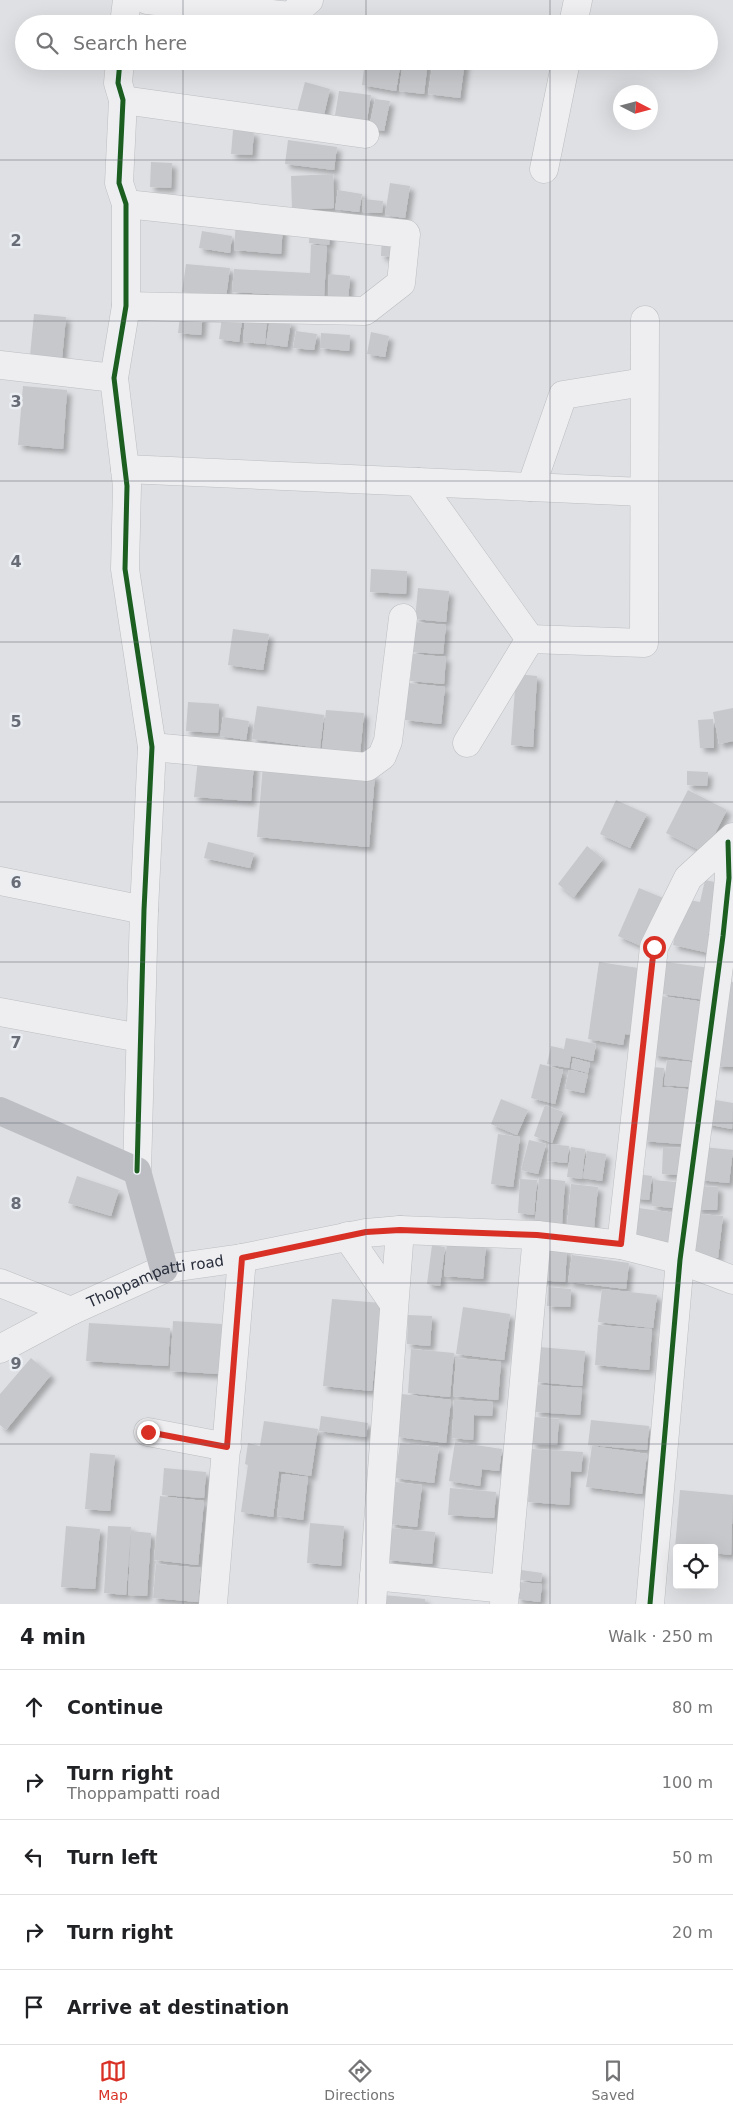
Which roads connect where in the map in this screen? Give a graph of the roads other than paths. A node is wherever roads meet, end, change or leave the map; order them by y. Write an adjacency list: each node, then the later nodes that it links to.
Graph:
1 (127, 0): 5 (street)
2 (147, 0): 6 (street)
3 (309, 0): 7 (street)
4 (578, 0): 8 (street)
5 (125, 15)
6 (281, 15)
7 (291, 15)
8 (575, 15)
9 (119, 70): 11 (street)
10 (564, 70): 13 (street)
11 (123, 100): 12 (street); 14 (street)
12 (365, 134)
13 (544, 169)
14 (126, 204): 15 (street); 15 (street)
15 (126, 306): 18 (street)
16 (644, 320): 19 (street)
17 (0, 365): 18 (street)
18 (114, 378): 20 (street)
19 (644, 382): 22 (street); 23 (street)
20 (125, 469): 21 (street); 27 (street)
21 (418, 482): 22 (street); 25 (street)
22 (531, 487): 23 (street)
23 (643, 492): 25 (street)
24 (403, 618): 27 (street)
25 (530, 639): 26 (street)
26 (467, 743)
27 (152, 747): 30 (street)
28 (731, 839): 38 (street); 40 (street)
29 (0, 881): 30 (street)
30 (144, 910): 32 (street)
31 (0, 1012): 32 (street)
32 (140, 1038): 34 (street)
33 (0, 1111): 34 (street)
34 (137, 1171): 41 (street)
35 (400, 1230): 36 (street, Thoppampatti road); 37 (street, Thoppampatti road); 44 (street)
36 (537, 1235): 38 (street, Thoppampatti road); 50 (street)
37 (346, 1236): 39 (street, Thoppampatti road); 44 (street)
38 (621, 1244): 40 (street, Thoppampatti road)
39 (242, 1258): 41 (street, Thoppampatti road); 48 (street)
40 (680, 1260): 42 (street, Thoppampatti road); 53 (street)
41 (164, 1269): 45 (street, Thoppampatti road)
42 (733, 1280)
43 (0, 1283): 45 (street)
44 (394, 1304): 49 (street)
45 (71, 1311): 46 (street, Thoppampatti road)
46 (0, 1349)
47 (148, 1432): 48 (street)
48 (227, 1447): 51 (street)
49 (374, 1576): 50 (street); 52 (street)
50 (505, 1597)
51 (213, 1604)
52 (372, 1604)
53 (650, 1604)

